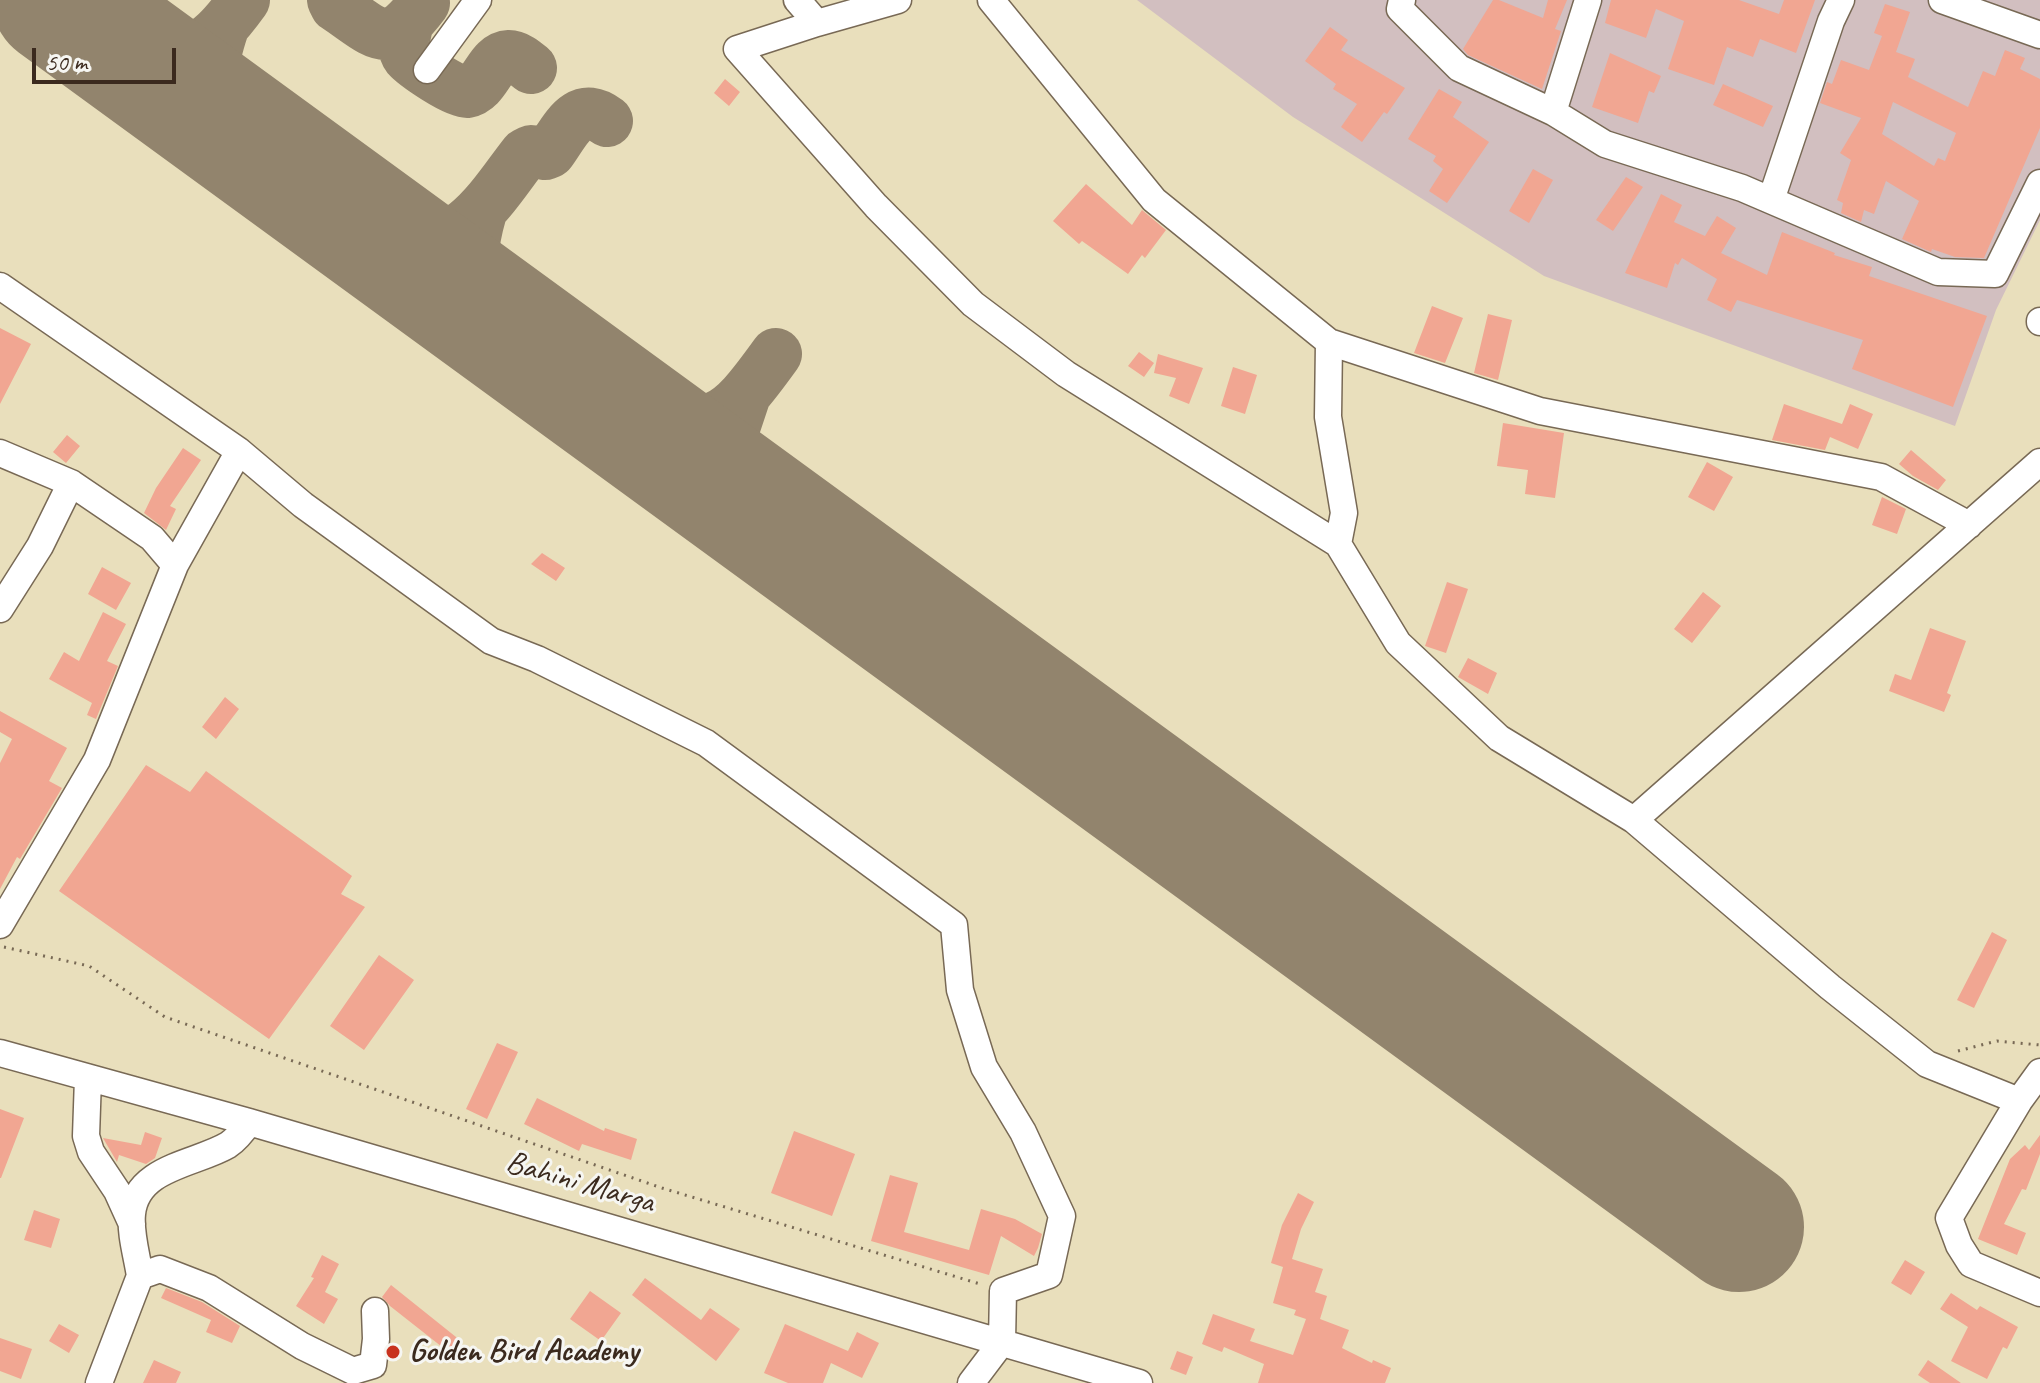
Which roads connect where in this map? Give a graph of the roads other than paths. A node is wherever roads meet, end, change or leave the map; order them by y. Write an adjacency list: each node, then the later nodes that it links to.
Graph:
1 (478, 0): 11 (street)
2 (797, 0): 9 (street)
3 (898, 0): 9 (street)
4 (991, 0): 16 (street)
5 (1402, 0): 12 (street)
6 (1588, 0): 12 (street)
7 (1841, 0): 14 (street)
8 (1942, 0): 10 (street)
9 (817, 23): 22 (street)
10 (2040, 35)
11 (427, 70)
12 (1553, 112): 14 (street)
13 (2040, 183): 14 (street)
14 (1771, 200)
15 (0, 286): 17 (street)
16 (1329, 342): 21 (street); 22 (street)
17 (239, 451): 23 (street); 36 (street)
18 (0, 453): 20 (street)
19 (2040, 462): 21 (street)
20 (71, 483): 23 (street); 24 (street)
21 (1969, 525): 25 (street)
22 (1338, 544): 25 (street)
23 (175, 565): 26 (street)
24 (0, 609)
25 (1634, 820): 30 (street)
26 (0, 925)
27 (0, 1053): 29 (street, Bahini Marga)
28 (2040, 1072): 30 (street)
29 (88, 1078): 31 (street, Bahini Marga); 32 (street)
30 (2019, 1101): 34 (street)
31 (249, 1122): 32 (street); 36 (street, Bahini Marga)
32 (132, 1224): 33 (street)
33 (140, 1276): 35 (street); 37 (street)
34 (2040, 1293)
35 (375, 1311)
36 (1002, 1342): 38 (street); 39 (street, Bahini Marga)
37 (99, 1383)
38 (971, 1383)
39 (1139, 1383)

